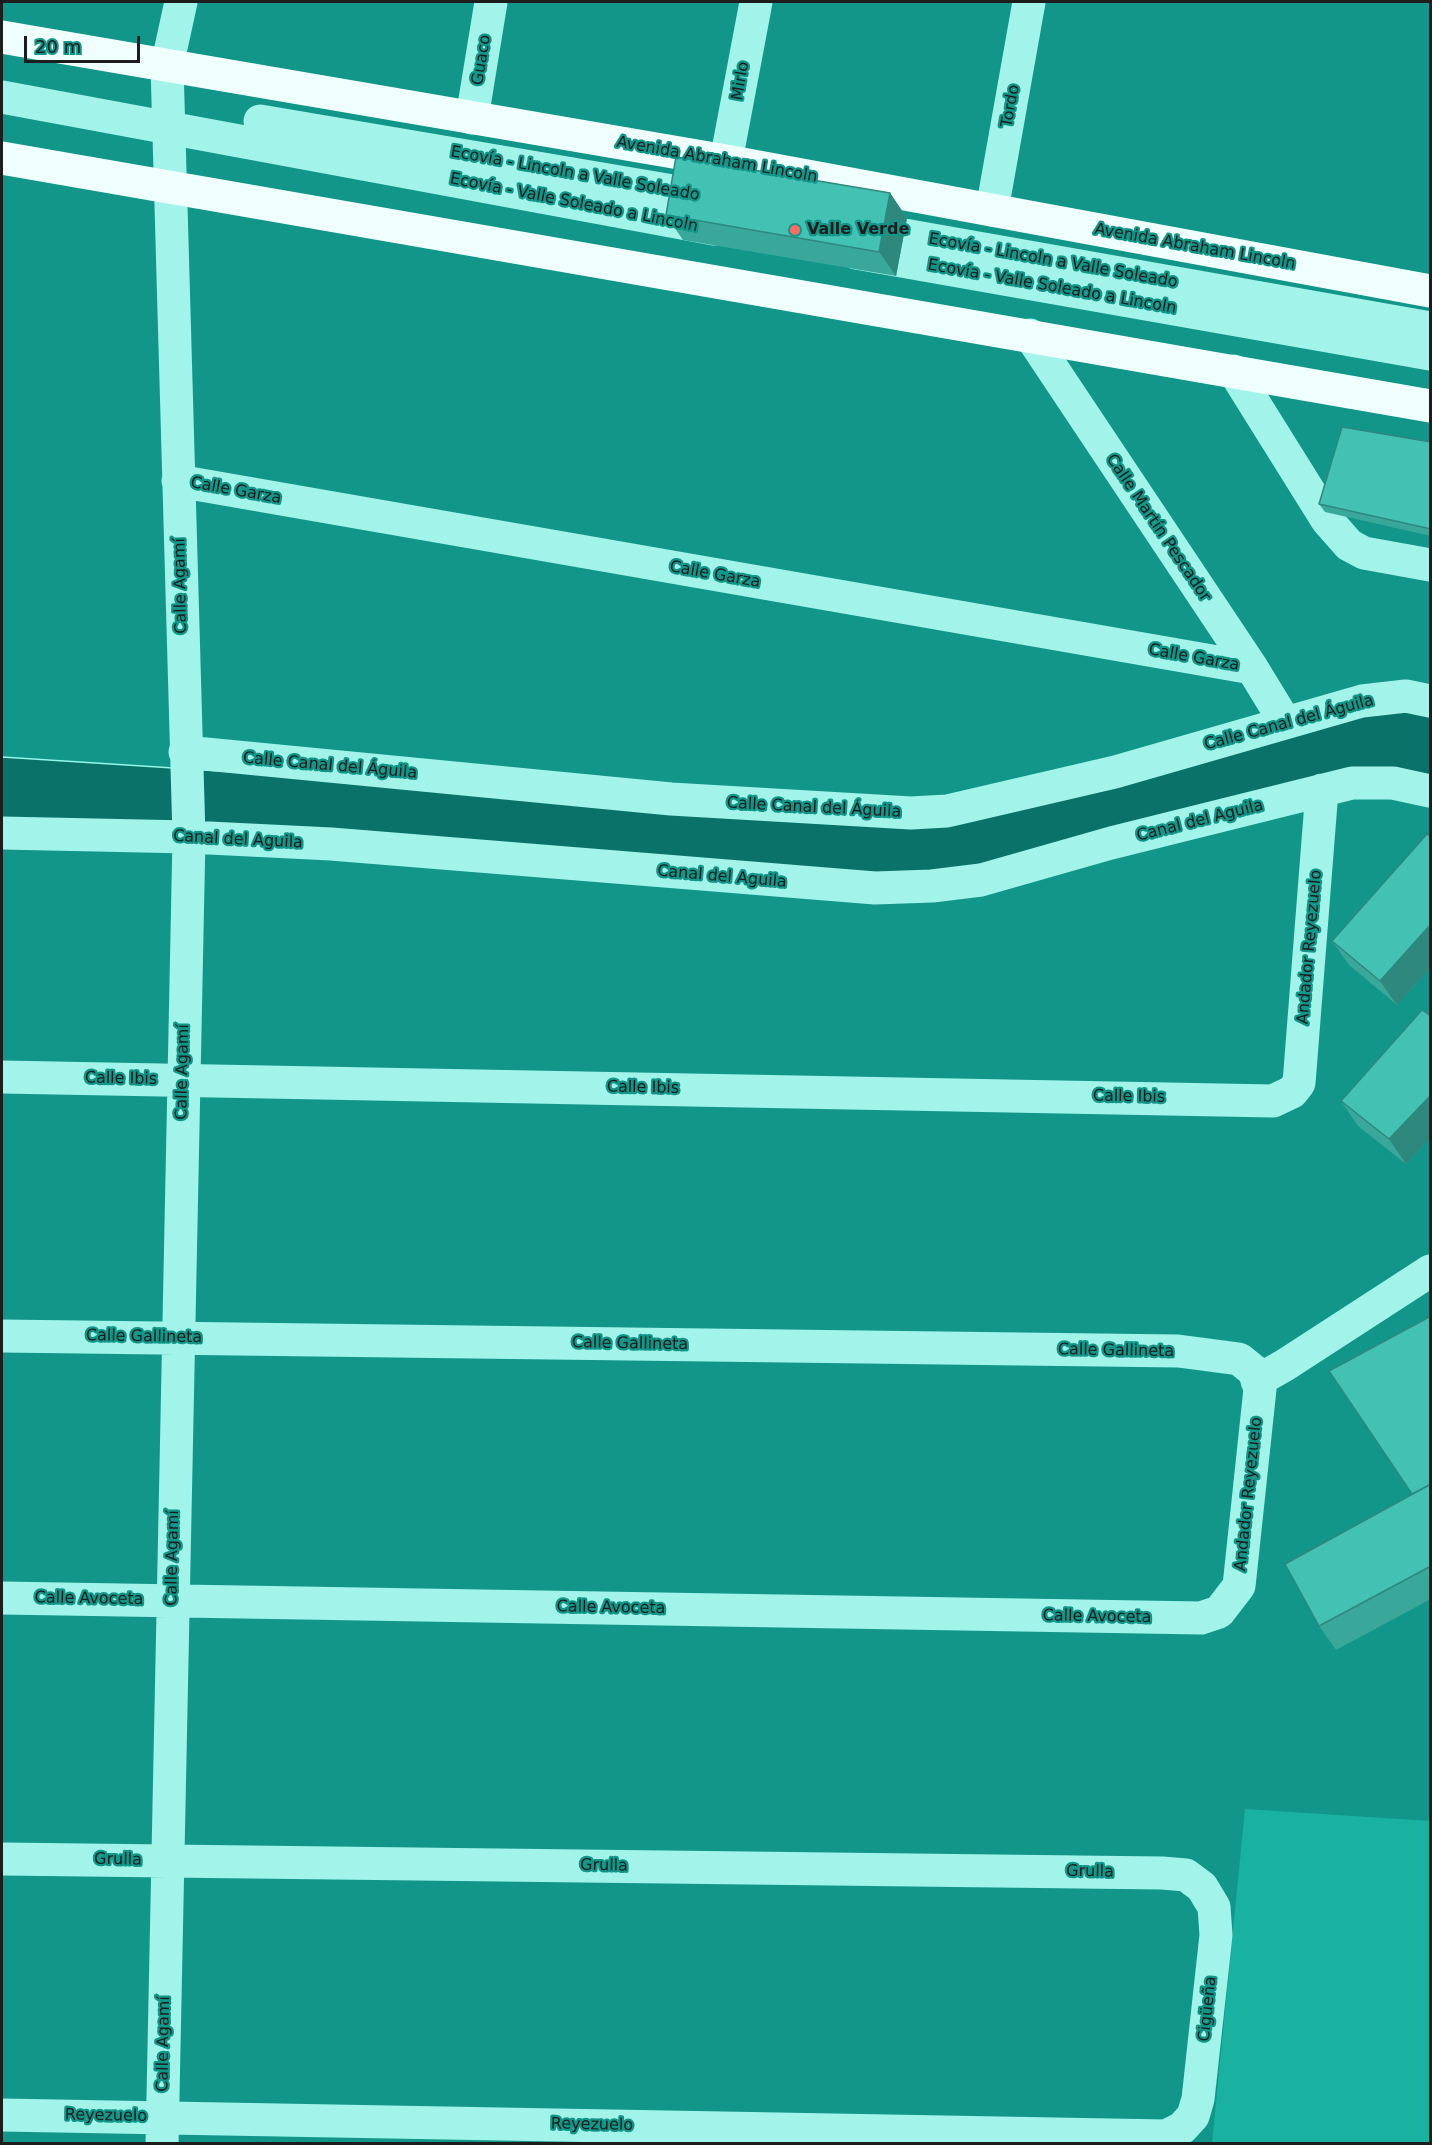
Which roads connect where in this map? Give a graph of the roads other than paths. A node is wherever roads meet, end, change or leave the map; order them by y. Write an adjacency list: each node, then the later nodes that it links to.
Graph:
1 (181, 2): 6 (street, Calle Agamí)
2 (491, 2): 10 (street, Guaco)
3 (756, 2): 12 (street, Mirlo)
4 (1029, 2): 14 (street, Tordo)
5 (2, 37): 6 (main road, Avenida Abraham Lincoln)
6 (167, 66): 9 (street, Calle Agamí); 10 (main road, Avenida Abraham Lincoln)
7 (2, 76): 9 (street, Ecovía - Lincoln a Valle Soleado)
8 (2, 97): 9 (street)
9 (169, 116): 13 (street, Calle Agamí); 15 (street, Ecovía - Lincoln a Valle Soleado)
10 (472, 118): 12 (main road, Avenida Abraham Lincoln)
11 (2, 158): 13 (main road)
12 (726, 161): 14 (main road, Avenida Abraham Lincoln)
13 (172, 188): 19 (main road); 23 (street, Calle Agamí)
14 (992, 210): 17 (main road, Avenida Abraham Lincoln)
15 (742, 219)
16 (830, 235): 18 (street, Ecovía - Lincoln a Valle Soleado); 20 (street, Ecovía - Valle Soleado a Lincoln)
17 (1431, 291)
18 (1431, 328)
19 (1029, 335): 21 (main road); 25 (street, Calle Martín Pescador)
20 (1431, 354)
21 (1234, 371): 22 (main road); 24 (street)
22 (1431, 406)
23 (178, 481): 25 (street, Calle Garza); 28 (street, Calle Agamí)
24 (1431, 565)
25 (1252, 668): 27 (street, Calle Martín Pescador)
26 (1431, 701): 27 (street, Calle Canal del Águila)
27 (1285, 722): 28 (street, Calle Canal del Águila)
28 (185, 760): 31 (street, Calle Agamí)
29 (1322, 790): 30 (street, Canal del Aguila); 31 (street, Canal del Aguila); 35 (street, Andador Reyezuelo)
30 (1431, 791)
31 (189, 826): 32 (street, Canal del Aguila); 34 (street, Calle Agamí)
32 (2, 833)
33 (2, 1077): 34 (street, Calle Ibis)
34 (182, 1080): 35 (street, Calle Ibis); 38 (street, Calle Agamí)
35 (1283, 1098)
36 (1431, 1270): 39 (street)
37 (2, 1336): 38 (street, Calle Gallineta)
38 (178, 1338): 39 (street, Calle Gallineta); 41 (street, Calle Agamí)
39 (1256, 1376): 42 (street, Andador Reyezuelo)
40 (2, 1598): 41 (street, Calle Avoceta)
41 (171, 1600): 42 (street, Calle Avoceta); 44 (street, Calle Agamí)
42 (1220, 1612)
43 (2, 1859): 44 (street, Grulla)
44 (169, 1861): 45 (street, Grulla); 48 (street, Calle Agamí)
45 (1202, 1887): 47 (street, Cigüeña)
46 (2, 2115): 48 (street, Reyezuelo)
47 (1182, 2128): 48 (street, Reyezuelo)
48 (162, 2130)

